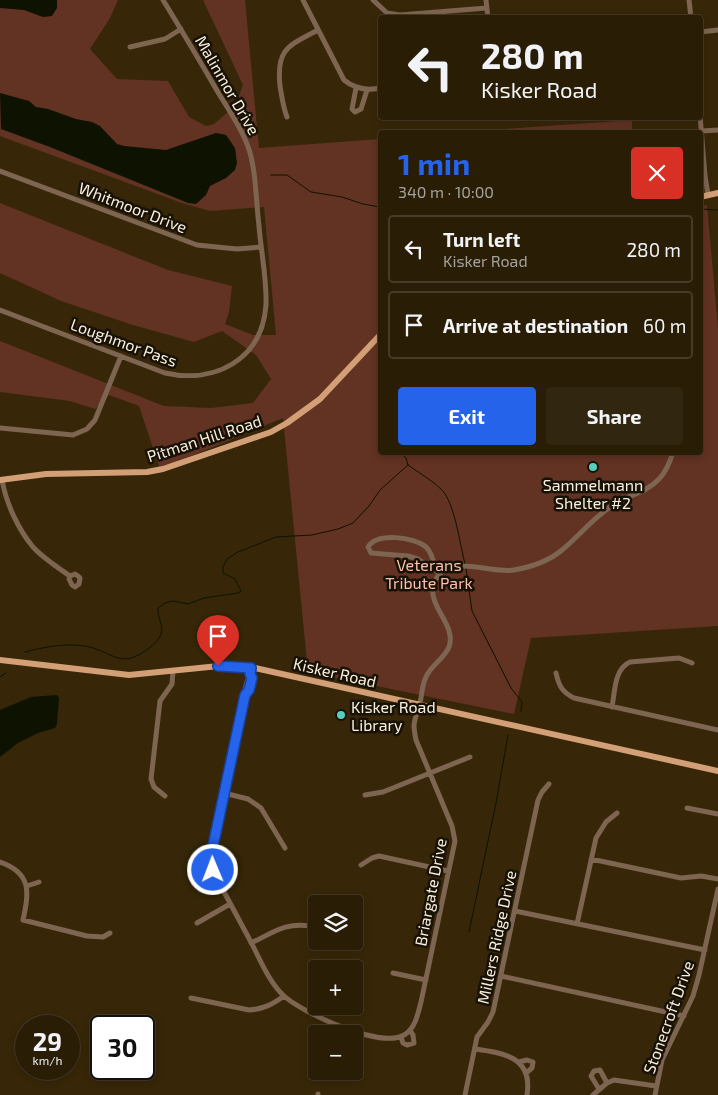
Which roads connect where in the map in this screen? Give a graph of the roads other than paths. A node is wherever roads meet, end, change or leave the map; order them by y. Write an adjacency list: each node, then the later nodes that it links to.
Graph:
1 (163, 0): 9 (street, Malinmor Drive)
2 (303, 0): 10 (street)
3 (373, 0): 6 (street)
4 (486, 0): 6 (street)
5 (689, 0): 8 (street)
6 (487, 8): 7 (street)
7 (488, 15)
8 (691, 15)
9 (181, 29): 13 (street); 25 (street, Malinmor Drive)
10 (318, 30): 14 (street); 17 (street)
11 (718, 30): 12 (street)
12 (703, 32)
13 (130, 47)
14 (356, 88): 16 (street); 16 (street)
15 (378, 88): 16 (street)
16 (367, 90)
17 (288, 117)
18 (718, 130): 19 (street)
19 (703, 131)
20 (703, 146): 23 (street)
21 (0, 171): 25 (street, Whitmoor Drive)
22 (718, 192): 23 (main road)
23 (708, 195): 24 (main road)
24 (703, 196)
25 (261, 247): 28 (street, Loughmor Pass)
26 (0, 310): 28 (street, Loughmor Pass)
27 (378, 336): 31 (main road, Pitman Hill Road)
28 (121, 356): 29 (street)
29 (0, 428)
30 (672, 455): 32 (street)
31 (1, 480): 33 (street)
32 (438, 573): 32 (street); 39 (street, Briargate Drive)
33 (70, 576)
34 (0, 660): 36 (main road, Kisker Road)
35 (692, 663): 40 (street)
36 (173, 671): 37 (main road, Kisker Road); 48 (street)
37 (251, 671): 39 (main road, Kisker Road); 46 (street, Briargate Drive)
38 (556, 673): 40 (street)
39 (420, 705): 43 (main road, Kisker Road); 44 (street, Briargate Drive)
40 (612, 707): 41 (street)
41 (718, 730)
42 (470, 756): 44 (street)
43 (718, 771)
44 (429, 772): 47 (street); 56 (street, Briargate Drive)
45 (549, 784): 62 (street, Millers Ridge Drive)
46 (224, 793): 52 (street); 61 (street, Briargate Drive)
47 (365, 794)
48 (165, 796)
49 (687, 808): 51 (street)
50 (617, 813): 53 (street)
51 (718, 814)
52 (285, 848)
53 (591, 859): 57 (street); 64 (street)
54 (0, 862): 59 (street)
55 (361, 865): 56 (street)
56 (448, 871): 71 (street, Briargate Drive)
57 (718, 879)
58 (39, 882): 59 (street)
59 (27, 886): 66 (street)
60 (718, 889): 68 (street, Stonecroft Drive)
61 (230, 904): 63 (street); 67 (street, Briargate Drive)
62 (515, 911): 64 (street); 70 (street, Millers Ridge Drive)
63 (197, 923)
64 (577, 924): 68 (street)
65 (308, 926): 67 (street)
66 (110, 933)
67 (251, 943): 72 (street, Briargate Drive)
68 (705, 950): 74 (street, Stonecroft Drive)
69 (393, 973): 71 (street)
70 (501, 976): 74 (street); 77 (street, Millers Ridge Drive)
71 (426, 980): 75 (street, Briargate Drive)
72 (284, 996): 73 (street); 76 (street, Briargate Drive)
73 (191, 998)
74 (684, 1016): 81 (street, Stonecroft Drive)
75 (410, 1030): 76 (street, Briargate Drive); 76 (street, Briargate Drive)
76 (401, 1037)
77 (475, 1049): 78 (street); 83 (street, Millers Ridge Drive)
78 (519, 1062): 79 (street); 79 (street)
79 (526, 1073): 84 (street)
80 (607, 1082): 81 (street); 82 (street); 82 (street)
81 (656, 1086): 86 (street, Stonecroft Drive)
82 (599, 1089): 85 (street)
83 (464, 1095)
84 (527, 1095)
85 (593, 1095)
86 (655, 1095)

